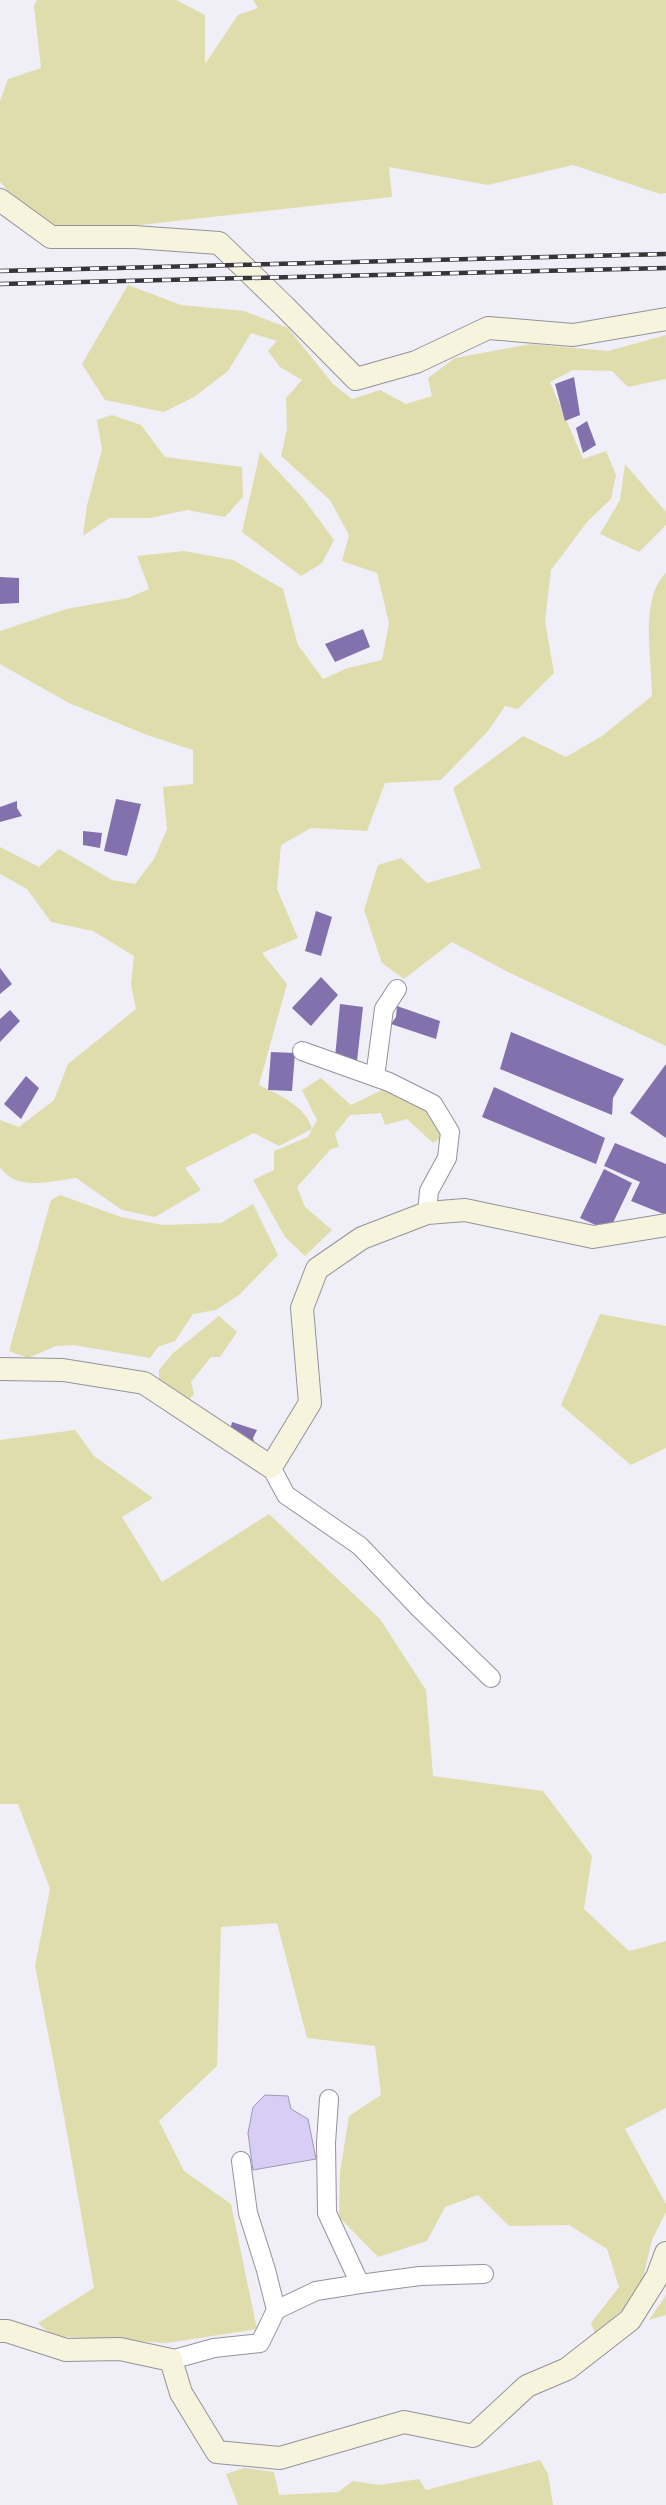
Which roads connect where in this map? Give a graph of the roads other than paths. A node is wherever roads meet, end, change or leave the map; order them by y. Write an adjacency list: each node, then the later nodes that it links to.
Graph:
1 (0, 200): 2 (street)
2 (666, 319)
3 (397, 989): 5 (street)
4 (302, 1051): 5 (street)
5 (375, 1077): 6 (street)
6 (427, 1213): 7 (street); 9 (street)
7 (666, 1225)
8 (0, 1369): 9 (street)
9 (271, 1467): 10 (street)
10 (491, 1678)
11 (329, 2099): 15 (street)
12 (241, 2161): 16 (street)
13 (666, 2253): 18 (street)
14 (484, 2274): 15 (street)
15 (360, 2284): 16 (street)
16 (276, 2310): 18 (street)
17 (0, 2331): 18 (street)
18 (171, 2360)

